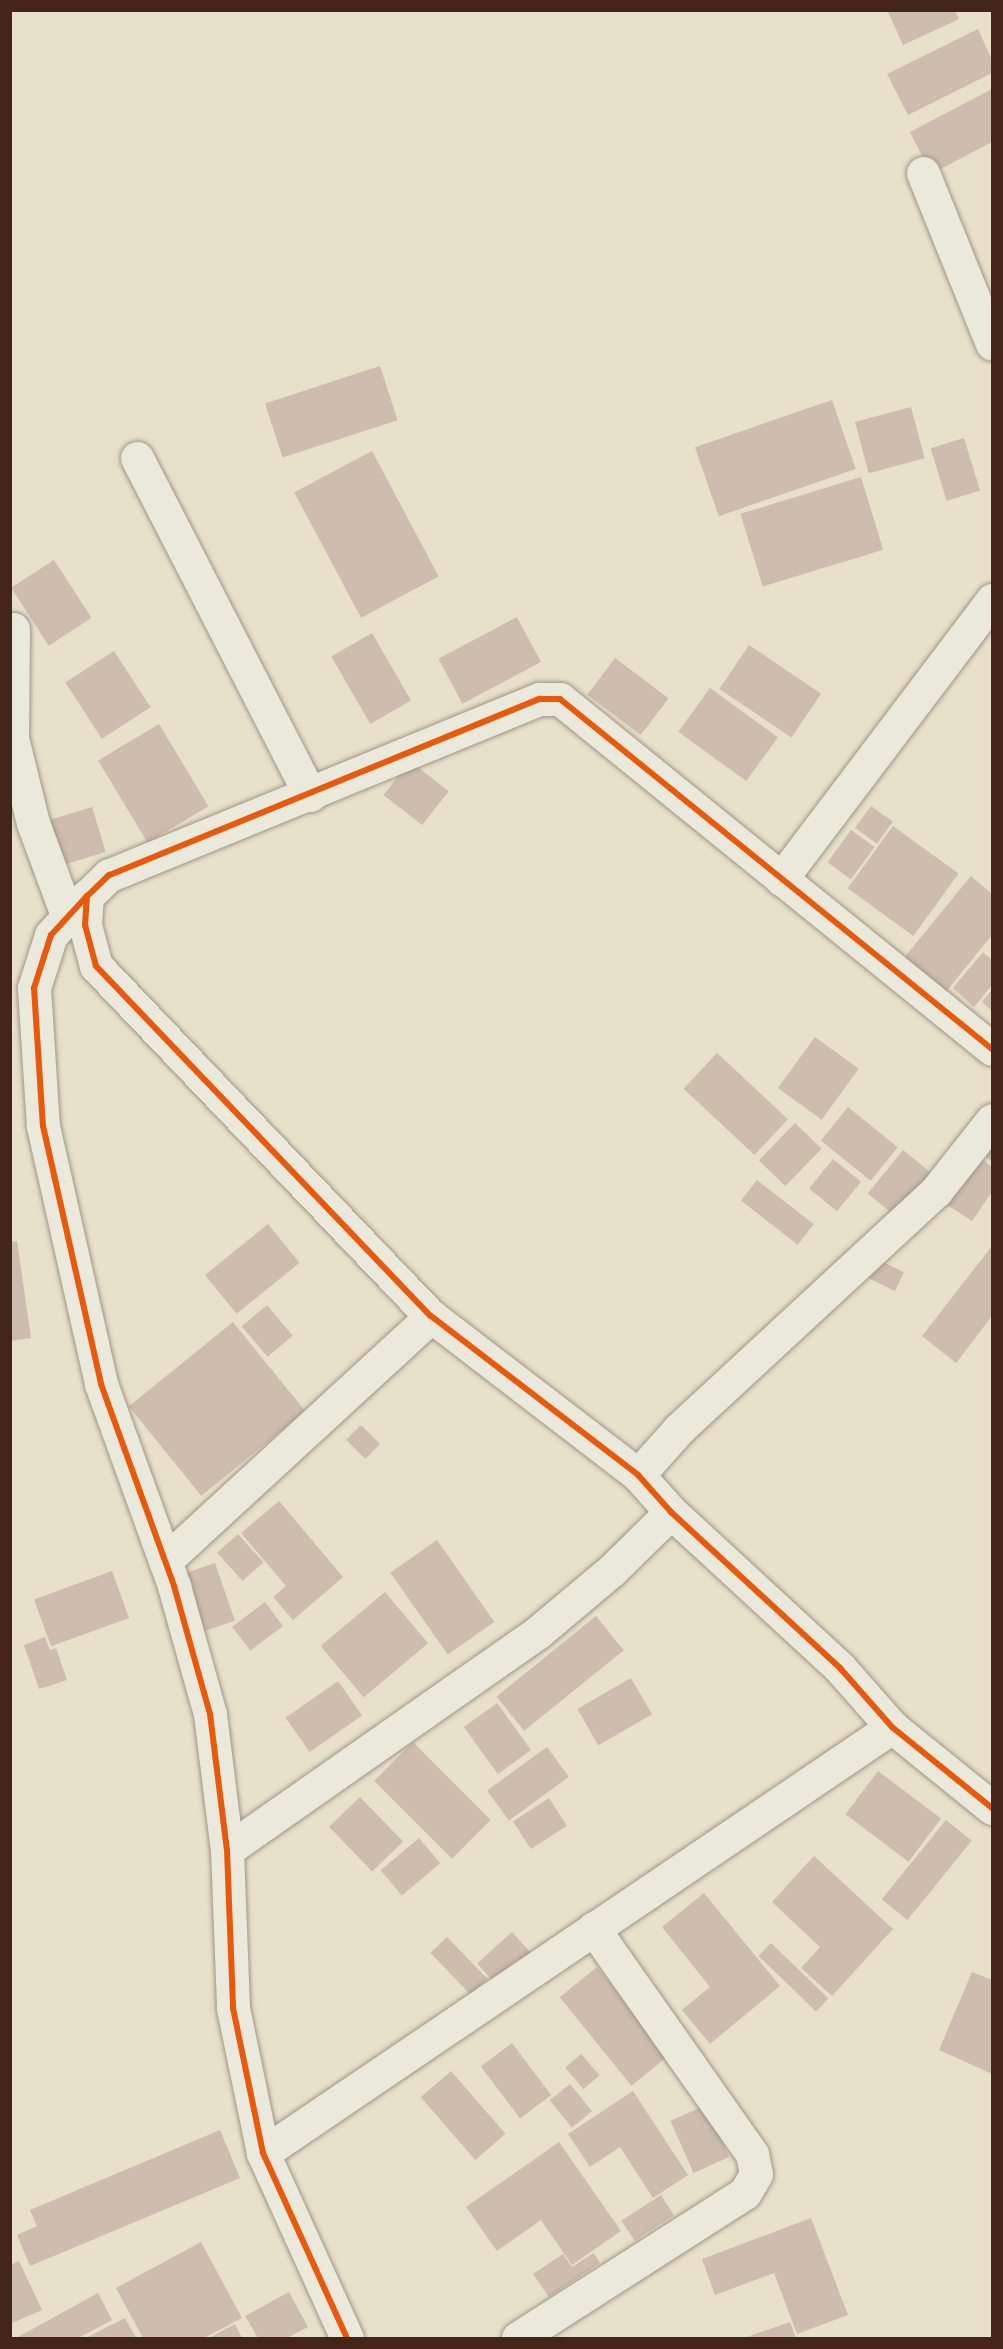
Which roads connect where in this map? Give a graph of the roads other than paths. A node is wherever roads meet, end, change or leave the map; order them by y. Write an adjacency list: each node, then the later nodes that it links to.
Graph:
1 (923, 172): 2 (street)
2 (993, 344)
3 (137, 458): 6 (street)
4 (993, 600): 7 (street)
5 (13, 629): 8 (street)
6 (310, 795): 7 (street); 8 (street)
7 (781, 879): 9 (street)
8 (77, 906): 11 (street); 14 (street)
9 (993, 1049)
10 (993, 1120): 12 (street)
11 (430, 1316): 12 (street); 14 (street)
12 (638, 1475): 13 (street)
13 (671, 1512): 15 (street); 17 (street)
14 (165, 1561): 17 (street)
15 (892, 1727): 16 (street); 18 (street)
16 (993, 1808)
17 (227, 1850): 19 (street)
18 (593, 1928): 19 (street); 21 (street)
19 (263, 2153): 20 (street)
20 (347, 2338)
21 (518, 2338)

